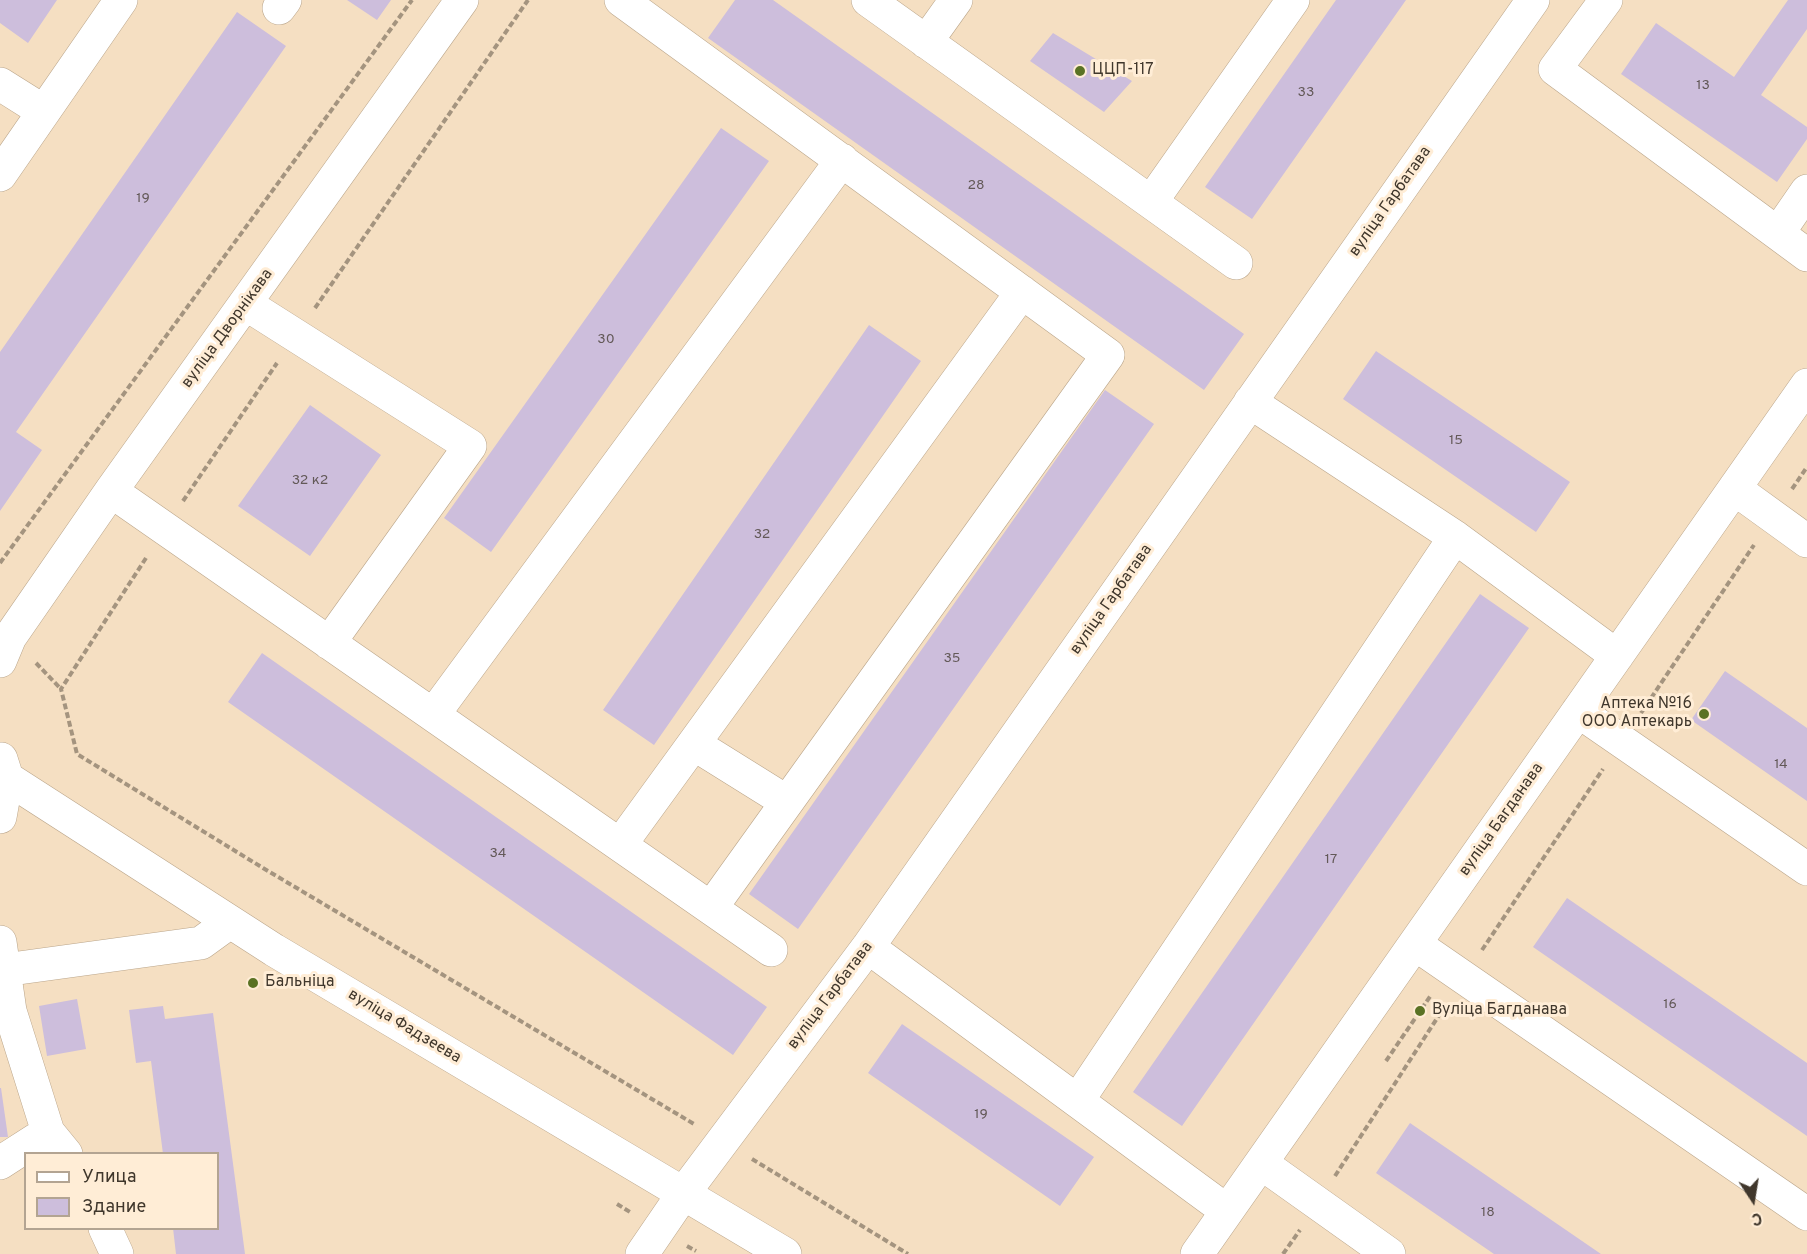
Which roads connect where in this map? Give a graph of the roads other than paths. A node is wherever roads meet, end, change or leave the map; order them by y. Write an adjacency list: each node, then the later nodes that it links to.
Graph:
1 (121, 0): 11 (street)
2 (462, 0): 20 (street, вуліца Дворнікава)
3 (621, 0): 12 (street)
4 (868, 0): 9 (street)
5 (956, 0): 9 (street)
6 (1293, 0): 15 (street)
7 (1533, 0): 22 (street, вуліца Гарбатава)
8 (1606, 0): 16 (street)
9 (927, 42): 15 (street)
10 (0, 84): 11 (street)
11 (43, 111): 13 (street)
12 (842, 160): 19 (street); 31 (street)
13 (0, 175)
14 (1807, 191): 16 (street)
15 (1151, 202): 18 (street)
16 (1778, 233): 17 (street)
17 (1807, 255)
18 (1236, 263)
19 (1022, 292): 32 (street); 34 (street)
20 (246, 304): 24 (street, вуліца Дворнікава); 27 (street)
21 (1807, 385): 23 (street, вуліца Багданава)
22 (1251, 402): 25 (street); 41 (street, вуліца Гарбатава)
23 (1735, 489): 26 (street); 29 (street, вуліца Багданава)
24 (111, 491): 27 (street); 28 (street, вуліца Дворнікава)
25 (1455, 537): 29 (street); 44 (street)
26 (1807, 541)
27 (329, 643): 31 (street)
28 (3, 645)
29 (1617, 656): 30 (street, вуліца Багданава)
30 (1578, 711): 37 (street); 40 (street, вуліца Багданава)
31 (433, 715): 36 (street)
32 (694, 744): 34 (street); 36 (street)
33 (2, 768): 35 (street); 39 (street, вуліца Фадзеева)
34 (787, 802): 38 (street)
35 (0, 817)
36 (620, 845): 38 (street)
37 (1807, 869)
38 (711, 908): 42 (street)
39 (230, 922): 43 (street); 50 (street, вуліца Фадзеева)
40 (1415, 944): 49 (street, вуліца Багданава); 52 (street)
41 (868, 947): 44 (street); 50 (street, вуліца Гарбатава)
42 (771, 950)
43 (2, 956): 45 (street)
44 (1078, 1100): 51 (street)
45 (57, 1142): 46 (street)
46 (30, 1152)
47 (24, 1154): 48 (street)
48 (0, 1163)
49 (1261, 1163): 51 (street, вуліца Багданава); 58 (street)
50 (683, 1194): 55 (street, вуліца Гарбатава); 56 (street, вуліца Фадзеева)
51 (1227, 1211): 57 (street, вуліца Багданава)
52 (1807, 1214)
53 (106, 1230): 54 (street)
54 (117, 1254)
55 (642, 1254)
56 (785, 1254)
57 (1197, 1254)
58 (1389, 1254)

